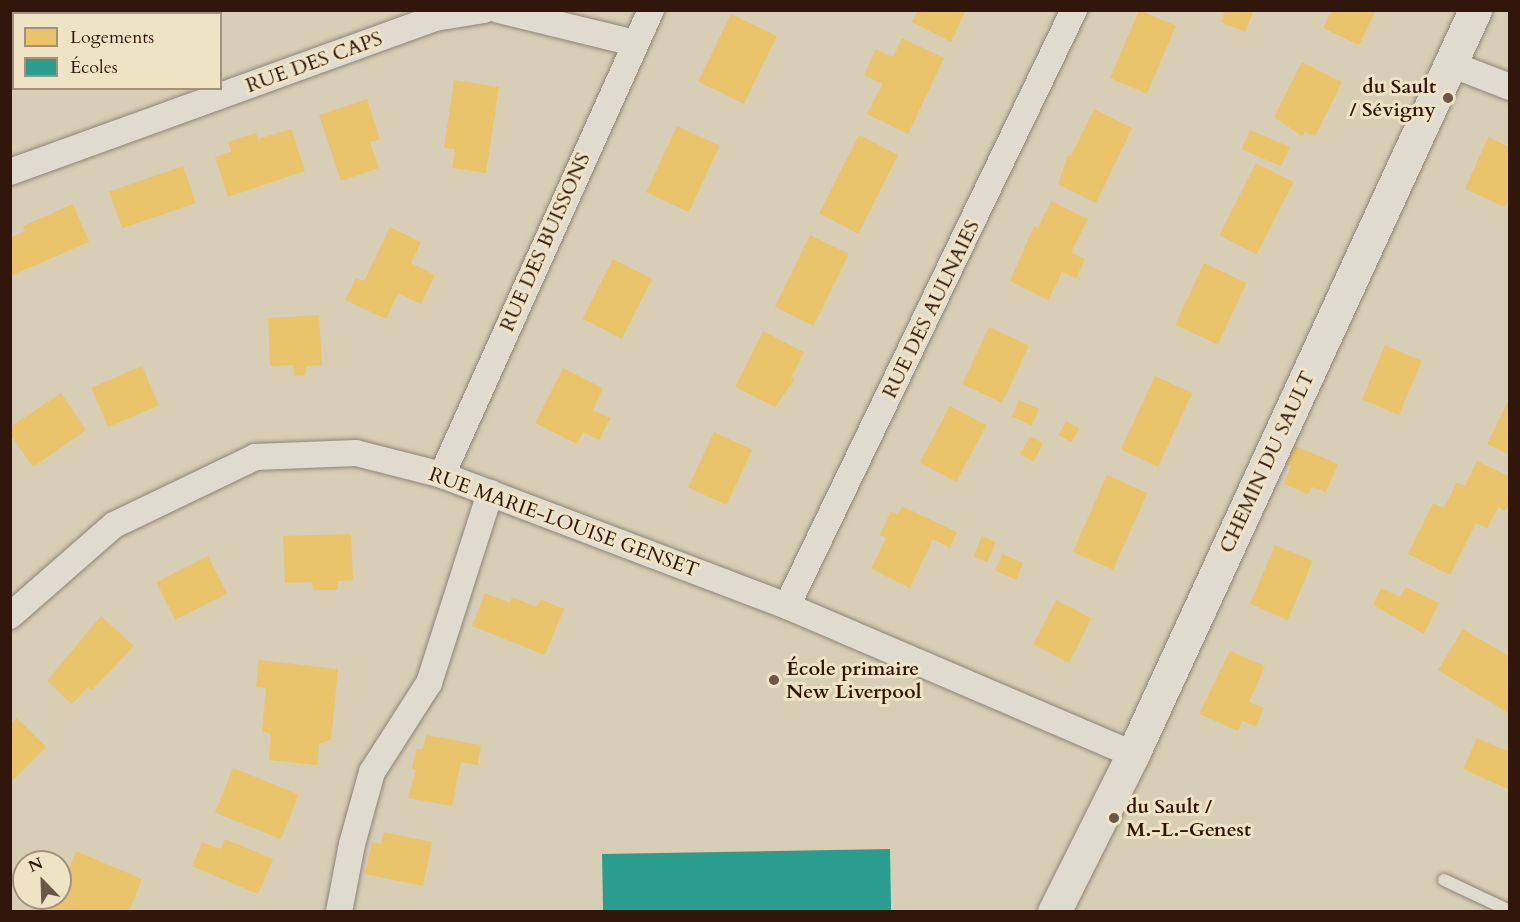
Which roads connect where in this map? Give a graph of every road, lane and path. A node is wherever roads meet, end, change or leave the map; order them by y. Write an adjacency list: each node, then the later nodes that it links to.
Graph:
1 (484, 10): 9 (street, RUE DES CAPS)
2 (499, 10): 6 (street)
3 (651, 10): 6 (street, RUE DES BUISSONS)
4 (1074, 10): 12 (street, RUE DES AULNAIES)
5 (1475, 10): 7 (street, CHEMIN DU SAULT)
6 (634, 43): 10 (street, RUE DES BUISSONS)
7 (1451, 64): 8 (street); 14 (street, CHEMIN DU SAULT)
8 (1509, 87)
9 (10, 172)
10 (442, 475): 11 (street, RUE MARIE-LOUISE GENSET); 13 (street, RUE MARIE-LOUISE GENSET)
11 (490, 493): 12 (street, RUE MARIE-LOUISE GENSET); 17 (street)
12 (787, 606): 14 (street, RUE MARIE-LOUISE GENSET)
13 (10, 616)
14 (1133, 754): 18 (street, CHEMIN DU SAULT)
15 (1444, 880): 16 (lane)
16 (1509, 911)
17 (339, 912)
18 (1054, 912)

